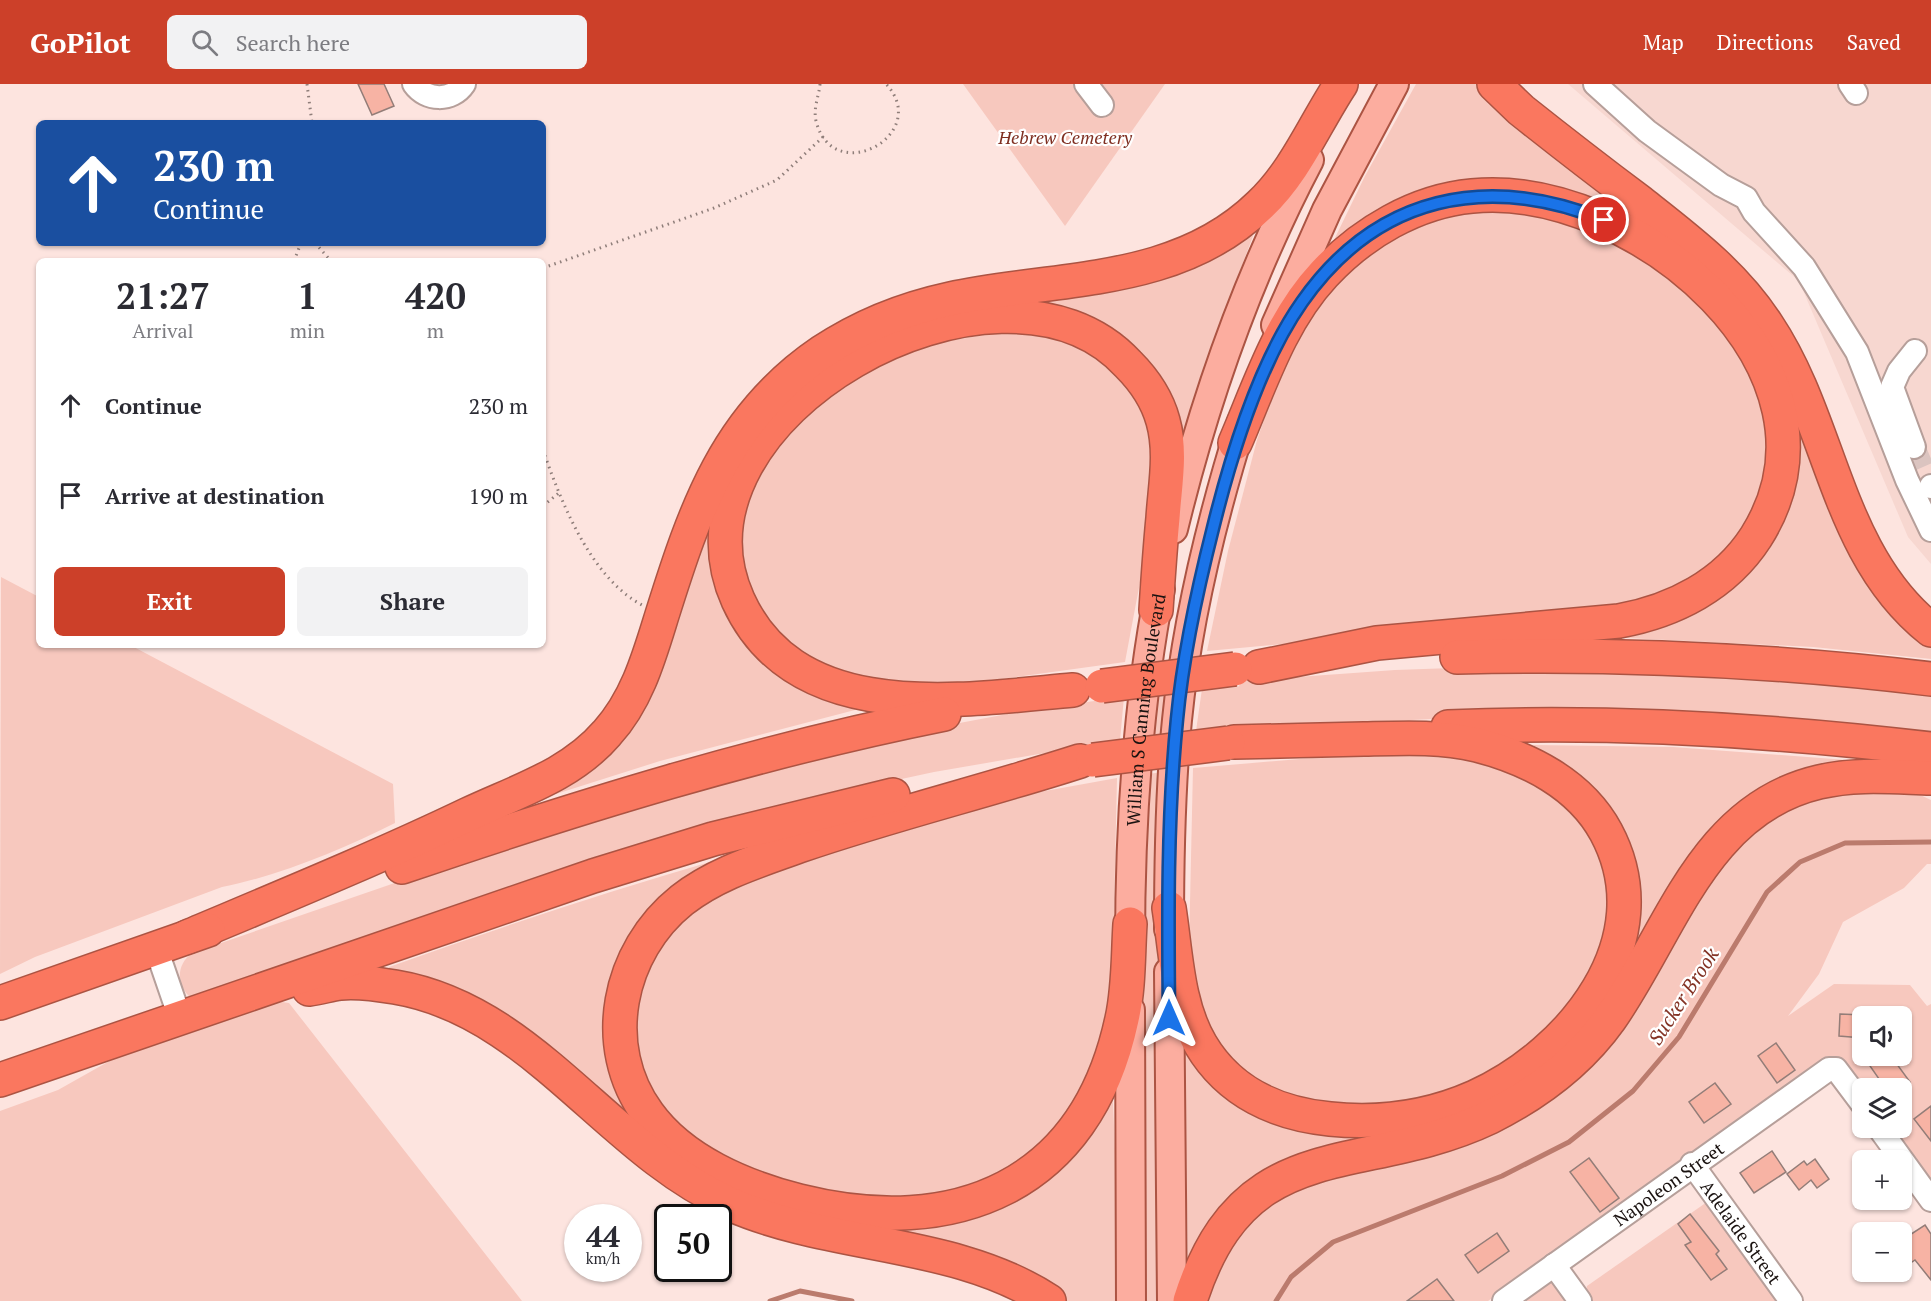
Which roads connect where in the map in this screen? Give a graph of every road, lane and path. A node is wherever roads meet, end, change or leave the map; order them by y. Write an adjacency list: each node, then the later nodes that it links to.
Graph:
1 (307, 84): 13 (path)
2 (414, 84): 3 (street)
3 (464, 84)
4 (820, 84): 14 (path)
5 (886, 84): 14 (path)
6 (1086, 84): 12 (street)
7 (1341, 84): 26 (highway)
8 (1350, 84): 25 (main road, William S Canning Boulevard)
9 (1394, 84): 19 (main road, William S Canning Boulevard)
10 (1494, 84): 27 (highway)
11 (1595, 84): 24 (street)
12 (1102, 105)
13 (312, 120)
14 (824, 136): 17 (path)
15 (318, 246): 16 (path)
16 (328, 258)
17 (546, 267)
18 (1915, 351): 20 (street)
19 (1235, 443): 28 (highway); 35 (main road, William S Canning Boulevard)
20 (1920, 444)
21 (546, 457): 22 (path)
22 (560, 492): 23 (path); 26 (path)
23 (546, 504)
24 (1931, 530)
25 (1156, 610): 30 (highway); 36 (main road, William S Canning Boulevard)
26 (662, 615): 37 (highway)
27 (1931, 630)
28 (1247, 668): 29 (highway); 30 (highway, bridge)
29 (1931, 679)
30 (1087, 688): 37 (highway)
31 (1231, 742): 32 (highway); 33 (highway, bridge); 35 (highway)
32 (1931, 749)
33 (1087, 760): 36 (highway); 39 (highway)
34 (1931, 778): 51 (highway)
35 (1169, 908): 50 (main road, William S Canning Boulevard)
36 (1130, 924): 49 (main road, William S Canning Boulevard)
37 (187, 937): 38 (highway)
38 (156, 948): 40 (highway); 41 (street)
39 (282, 985): 41 (highway); 48 (highway)
40 (0, 1003)
41 (180, 1018): 42 (highway)
42 (0, 1080)
43 (1852, 1091): 45 (street, Napoleon Street)
44 (1887, 1138): 46 (street)
45 (1692, 1164): 47 (street, Napoleon Street); 54 (street, Adelaide Street)
46 (1931, 1200)
47 (1554, 1265): 52 (street, Napoleon Street); 53 (street)
48 (1049, 1301)
49 (1131, 1301)
50 (1172, 1301)
51 (1190, 1301)
52 (1504, 1301)
53 (1580, 1301)
54 (1791, 1301)

